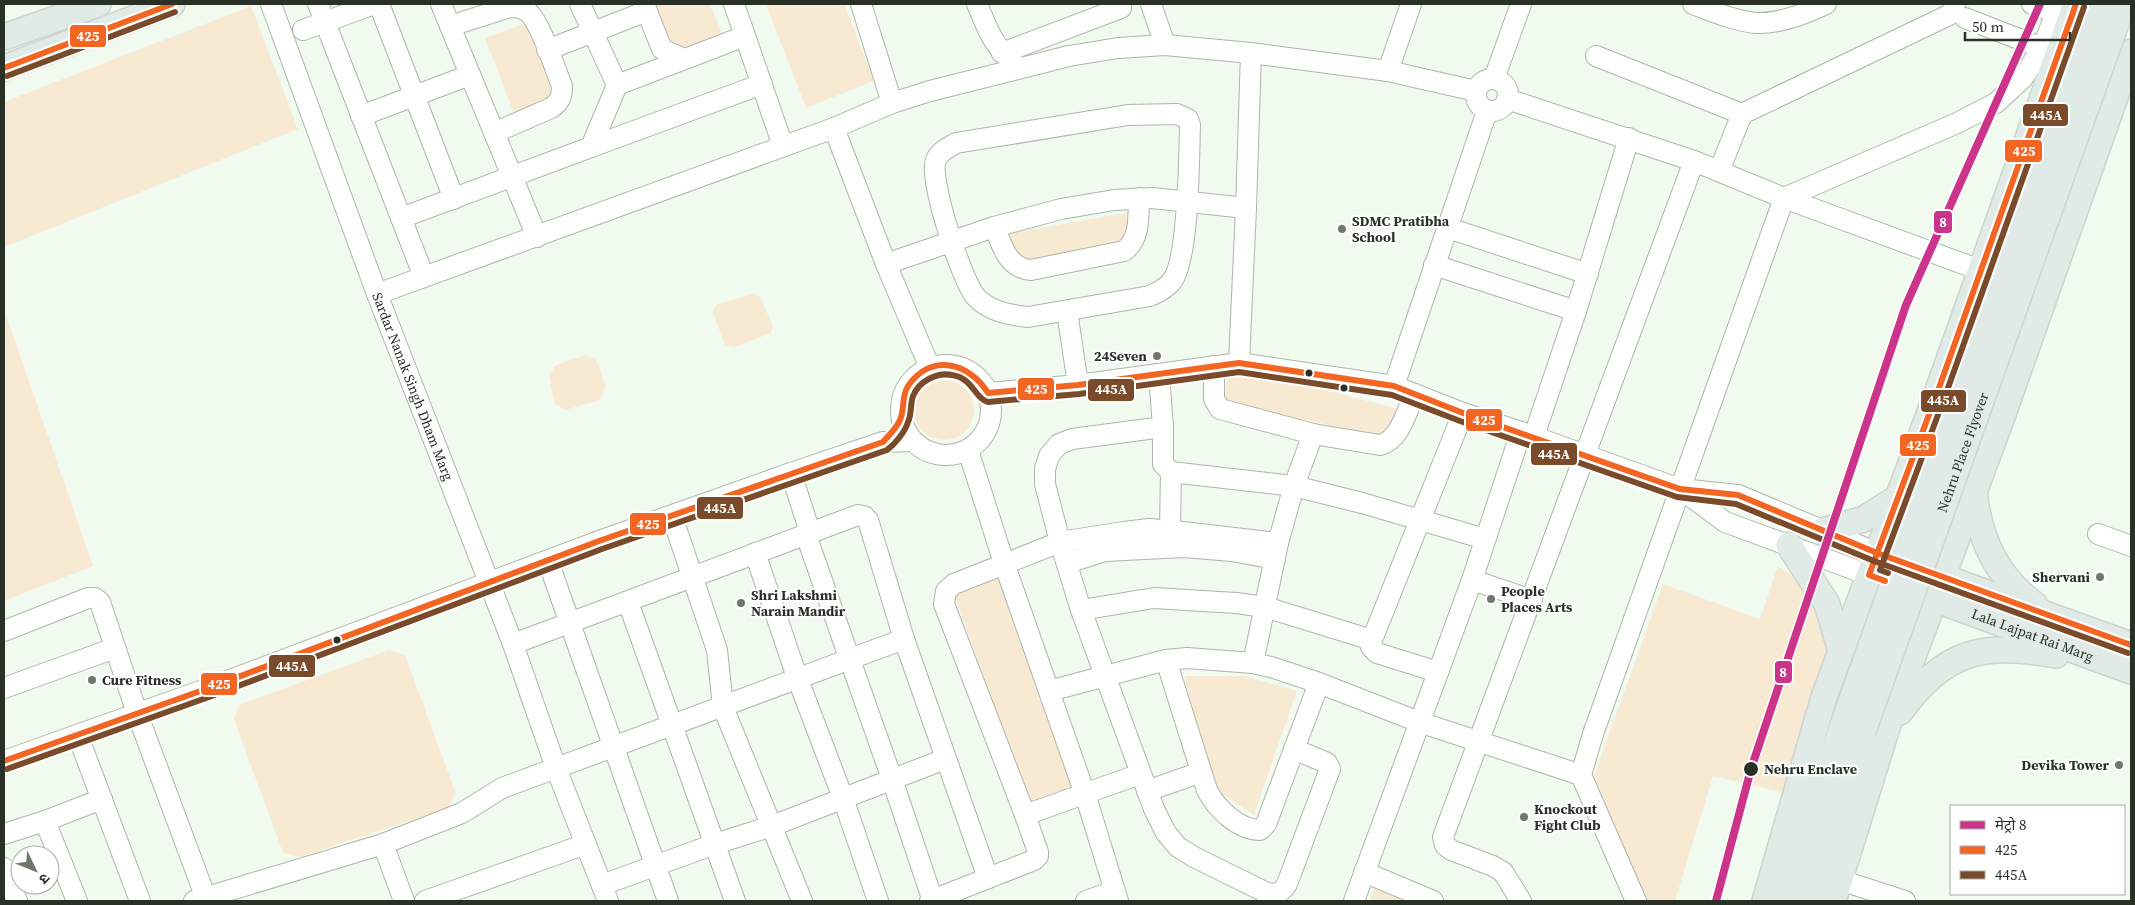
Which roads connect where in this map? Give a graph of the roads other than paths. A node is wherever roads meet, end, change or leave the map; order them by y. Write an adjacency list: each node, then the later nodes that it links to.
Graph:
1 (172, 4): 38 (main road)
2 (271, 4): 75 (street, Sardar Nanak Singh Dham Marg)
3 (318, 4): 24 (street)
4 (374, 4): 24 (street)
5 (379, 4): 46 (street)
6 (441, 4): 25 (street)
7 (580, 4): 27 (street)
8 (734, 4): 28 (street)
9 (861, 4): 48 (street)
10 (1151, 4): 30 (street)
11 (1411, 4): 40 (street)
12 (1521, 4): 42 (street)
13 (1693, 4): 14 (street)
14 (1826, 4)
15 (2032, 4): 21 (street)
16 (2100, 4): 198 (main road, Nehru Place Flyover, bridge)
17 (2123, 4): 199 (main road, Nehru Place Flyover, bridge)
18 (983, 5): 34 (street)
19 (84, 6): 29 (main road)
20 (645, 7): 27 (street); 37 (street)
21 (2064, 7): 31 (street); 72 (main road)
22 (1121, 8): 34 (street)
23 (1960, 11): 31 (street); 50 (street)
24 (325, 23): 26 (street); 51 (street)
25 (450, 26): 32 (street); 41 (street)
26 (303, 30)
27 (592, 31): 32 (street); 44 (street)
28 (744, 31): 37 (street); 43 (street)
29 (4, 37)
30 (1165, 45): 35 (street); 39 (street)
31 (2042, 48): 61 (street)
32 (548, 50): 53 (street)
33 (2131, 52): 88 (main road)
34 (1002, 53): 39 (street)
35 (1250, 53): 40 (street); 64 (street)
36 (1596, 56): 50 (street)
37 (684, 59): 44 (street)
38 (4, 68)
39 (1023, 69): 48 (street)
40 (1388, 71): 45 (street)
41 (470, 75): 46 (street); 53 (street)
42 (1494, 80): 45 (street); 47 (street)
43 (762, 84): 55 (street); 56 (street)
44 (617, 85): 56 (street)
45 (1476, 91): 49 (street)
46 (414, 96): 51 (street); 62 (street)
47 (1507, 99): 49 (street); 54 (street)
48 (892, 103): 52 (street)
49 (1487, 111): 67 (street)
50 (1742, 114): 58 (street)
51 (361, 116): 65 (street)
52 (834, 128): 55 (street); 70 (street)
53 (494, 133): 59 (street)
54 (1629, 138): 57 (street); 73 (street)
55 (783, 146): 68 (street)
56 (591, 147): 59 (street)
57 (1694, 161): 58 (street); 96 (street)
58 (1719, 171): 61 (street)
59 (512, 176): 62 (street); 68 (street)
60 (1139, 198): 63 (street); 66 (street); 66 (street)
61 (1784, 198): 72 (street); 100 (street)
62 (454, 199): 65 (street)
63 (1188, 202): 64 (street); 69 (street); 76 (street)
64 (1246, 208): 78 (street)
65 (401, 218): 74 (street)
66 (994, 227): 69 (street)
67 (1448, 228): 71 (street); 73 (street)
68 (537, 237): 74 (street)
69 (952, 241): 70 (street); 76 (street)
70 (886, 264): 80 (street)
71 (1434, 264): 77 (street); 84 (street)
72 (1980, 270): 83 (main road)
73 (1588, 274): 77 (street)
74 (424, 277): 75 (street)
75 (377, 294): 121 (street, Sardar Nanak Singh Dham Marg)
76 (1067, 311): 82 (street)
77 (1576, 311): 92 (street)
78 (1239, 363): 79 (street); 84 (street)
79 (1214, 366): 81 (street); 91 (street)
80 (930, 368): 85 (street); 89 (street)
81 (1159, 374): 82 (street); 90 (street)
82 (1078, 385): 85 (street)
83 (1940, 385): 88 (main road); 102 (main road)
84 (1394, 386): 86 (street)
85 (988, 393): 95 (street)
86 (1415, 394): 87 (street); 91 (street)
87 (1463, 413): 92 (street); 104 (street)
88 (2004, 414): 101 (main road)
89 (901, 418): 93 (street); 94 (street)
90 (1163, 427): 97 (street); 110 (street)
91 (1313, 434): 99 (street)
92 (1528, 434): 96 (street); 109 (street)
93 (912, 441): 94 (street); 95 (street)
94 (883, 442): 98 (street)
95 (968, 450): 116 (street)
96 (1586, 454): 100 (street); 123 (street)
97 (1171, 472): 99 (street); 105 (street)
98 (791, 473): 103 (street); 108 (street)
99 (1294, 486): 104 (street); 113 (street)
100 (1680, 489): 106 (street); 111 (street); 160 (street)
101 (1974, 490): 122 (main road); 127 (main road)
102 (1897, 498): 106 (main road); 118 (main road)
103 (672, 516): 115 (street); 119 (street)
104 (1419, 519): 109 (street); 131 (street)
105 (1170, 530): 110 (street); 113 (street)
106 (1823, 530): 118 (street)
107 (2098, 534): 112 (street)
108 (806, 535): 114 (street); 130 (street); 136 (street)
109 (1485, 539): 120 (street)
110 (1060, 542): 116 (street); 117 (street)
111 (1789, 545): 118 (street); 135 (main road)
112 (2131, 546)
113 (1276, 551): 117 (street); 125 (street)
114 (755, 554): 119 (street); 142 (street)
115 (548, 562): 121 (street); 128 (street)
116 (1004, 562): 145 (street); 166 (street)
117 (1067, 563): 126 (street)
118 (1873, 564): 122 (main road); 135 (main road)
119 (691, 578): 124 (street); 147 (street)
120 (1472, 580): 123 (street); 140 (street)
121 (488, 583): 132 (street, Sardar Nanak Singh Dham Marg); 148 (street)
122 (1938, 588): 127 (main road, Lala Lajpat Rai Marg); 139 (main road, Lala Lajpat Rai Marg); 151 (main road)
123 (1532, 600): 153 (street)
124 (628, 602): 128 (street); 150 (street)
125 (1265, 607): 126 (street); 131 (street); 138 (street)
126 (1081, 610): 141 (street)
127 (2045, 613): 133 (main road, Lala Lajpat Rai Marg)
128 (569, 623): 132 (street); 154 (street)
129 (4, 631): 134 (street)
130 (904, 638): 136 (street); 156 (street)
131 (1372, 640): 140 (street)
132 (513, 644): 158 (street, Sardar Nanak Singh Dham Marg)
133 (2131, 645)
134 (115, 648): 144 (street); 148 (street)
135 (1841, 651): 146 (main road)
136 (849, 658): 142 (street); 161 (street)
137 (1166, 660): 138 (street); 141 (street); 159 (street)
138 (1253, 663): 143 (street)
139 (2121, 668): 151 (main road)
140 (1438, 672): 149 (street)
141 (1105, 676): 145 (street); 162 (street)
142 (797, 677): 147 (street); 164 (street)
143 (1319, 683): 149 (street); 155 (street)
144 (4, 688)
145 (1050, 691): 163 (street)
146 (1824, 697): 151 (main road); 197 (main road)
147 (723, 707): 150 (street); 168 (street)
148 (137, 713): 152 (street); 181 (street)
149 (1419, 722): 153 (street); 175 (street)
150 (671, 724): 154 (street); 172 (street)
151 (1887, 727): 177 (main road)
152 (78, 736): 157 (street); 165 (street)
153 (1479, 743): 160 (street); 195 (street)
154 (613, 746): 158 (street); 173 (street)
155 (1294, 749): 159 (street); 180 (street)
156 (945, 759): 161 (street); 176 (street)
157 (4, 761)
158 (556, 768): 170 (street); 171 (street, Sardar Nanak Singh Dham Marg)
159 (1201, 772): 162 (street)
160 (1581, 775): 196 (street)
161 (892, 779): 164 (street); 191 (street)
162 (1144, 782): 163 (street); 180 (street)
163 (1084, 794): 166 (street); 179 (street)
164 (843, 798): 168 (street); 190 (street)
165 (102, 799): 167 (street); 184 (street)
166 (1025, 815): 176 (street)
167 (45, 821): 169 (street); 183 (street)
168 (772, 826): 172 (street); 189 (street)
169 (4, 834)
170 (383, 844): 181 (street); 185 (street)
171 (586, 844): 178 (street, Sardar Nanak Singh Dham Marg); 186 (street)
172 (715, 844): 173 (street); 188 (street)
173 (656, 866): 178 (street); 187 (street)
174 (4, 868): 182 (street)
175 (1364, 872): 193 (street); 194 (street)
176 (988, 878): 191 (street)
177 (1836, 891): 200 (street)
178 (605, 893)
179 (1116, 896): 192 (street)
180 (1277, 898)
181 (202, 900)
182 (18, 901)
183 (77, 901)
184 (140, 901)
185 (404, 901)
186 (425, 901)
187 (668, 901)
188 (735, 901)
189 (802, 901)
190 (878, 901)
191 (932, 901)
192 (1086, 901)
193 (1354, 901)
194 (1433, 901)
195 (1521, 901)
196 (1636, 901)
197 (1765, 901)
198 (1785, 901)
199 (1808, 901)
200 (1904, 901)

